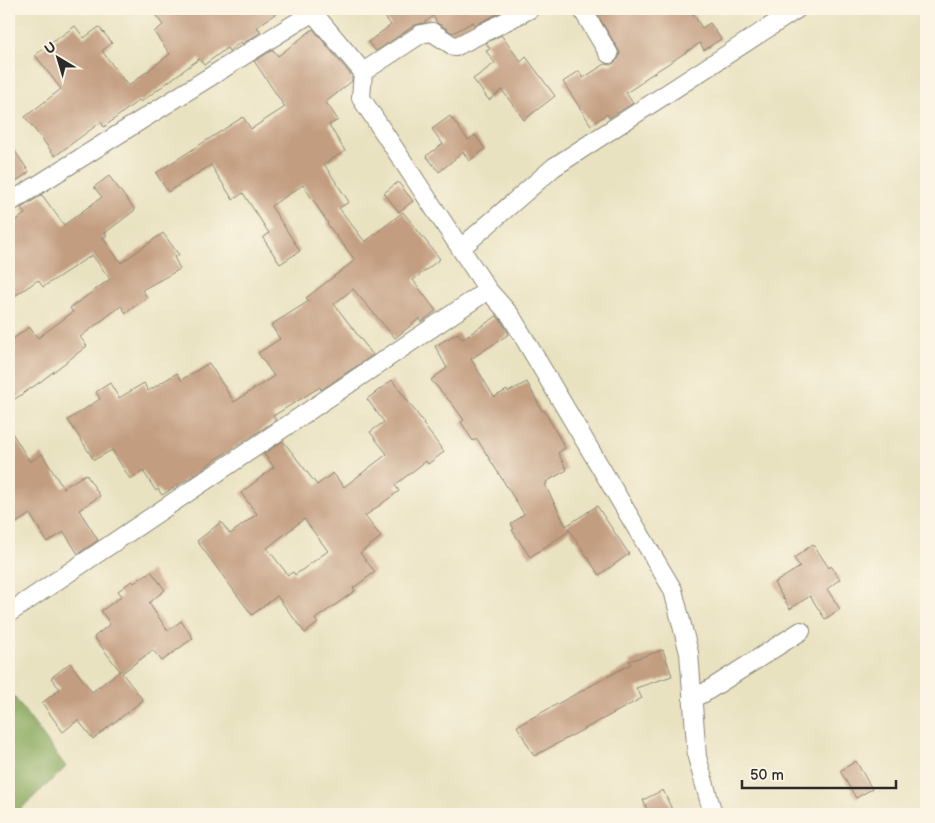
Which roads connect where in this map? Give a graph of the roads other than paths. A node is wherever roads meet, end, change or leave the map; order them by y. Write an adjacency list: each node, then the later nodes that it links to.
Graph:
1 (530, 9): 6 (street)
2 (582, 9): 5 (street)
3 (796, 9): 8 (street)
4 (314, 10): 6 (street); 7 (street)
5 (609, 54)
6 (363, 72): 8 (street)
7 (9, 203)
8 (461, 248): 9 (street)
9 (488, 290): 10 (street); 12 (street)
10 (9, 613)
11 (801, 631): 12 (street)
12 (697, 696): 13 (street)
13 (713, 814)

